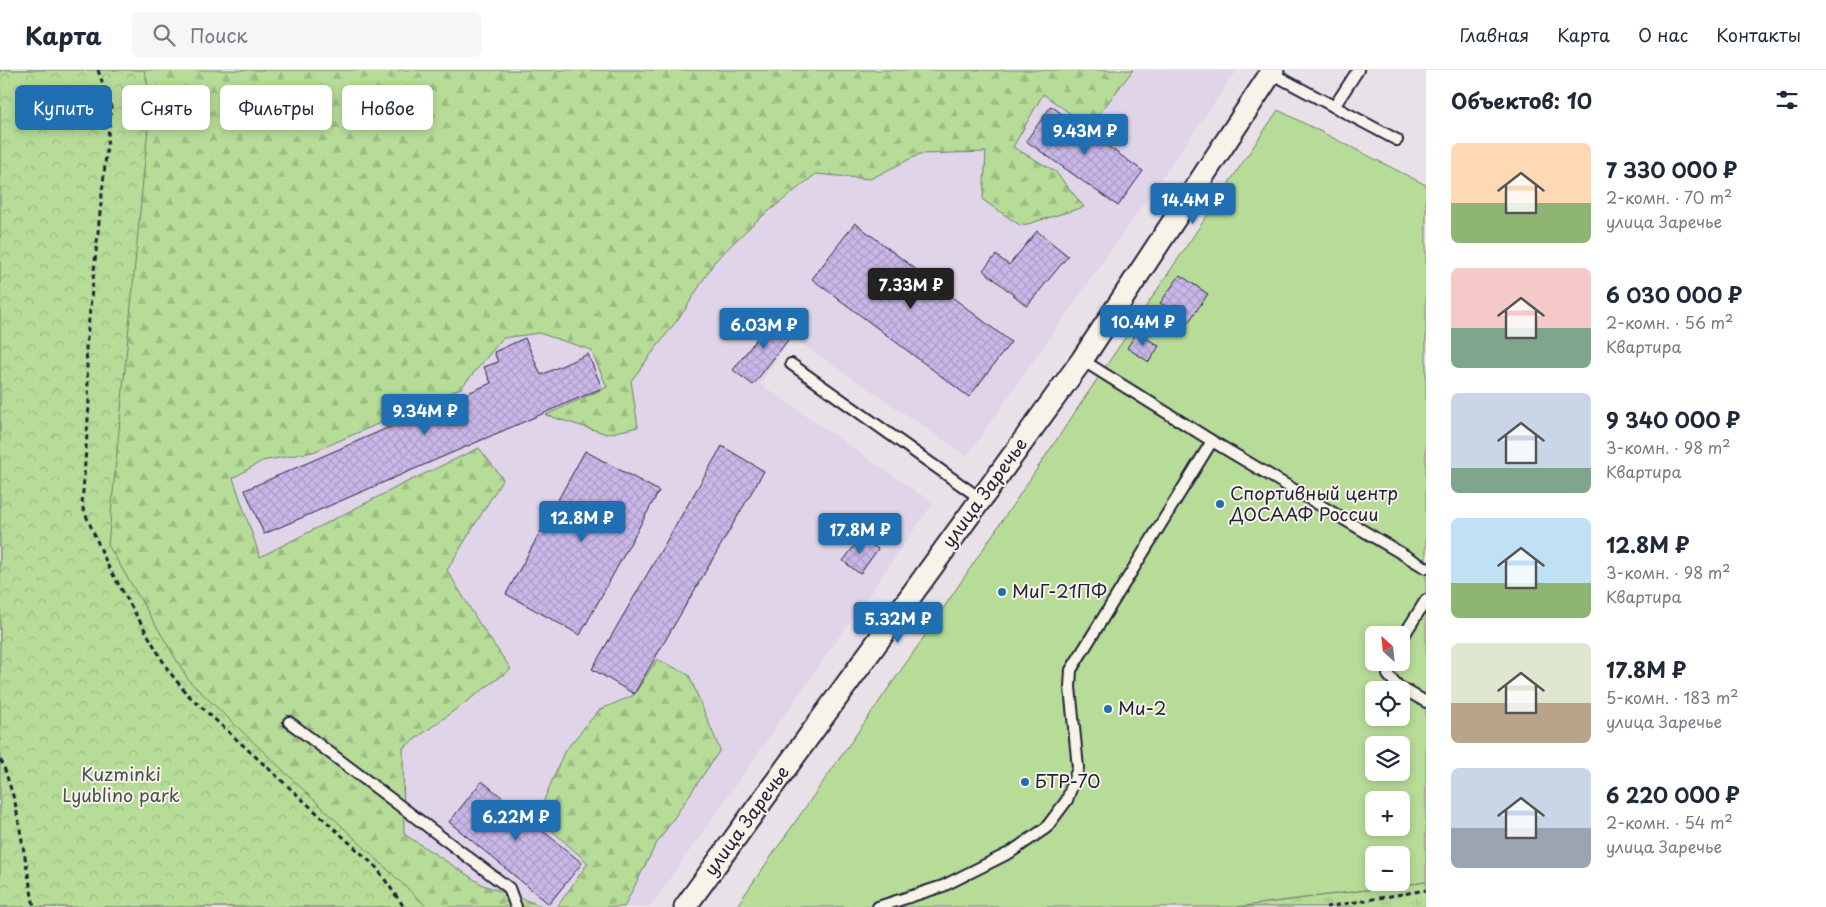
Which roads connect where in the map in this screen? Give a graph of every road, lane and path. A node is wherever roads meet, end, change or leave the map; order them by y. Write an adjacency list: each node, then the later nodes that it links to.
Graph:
1 (98, 70): 19 (path)
2 (1358, 70): 4 (lane)
3 (1272, 72): 4 (lane); 6 (street, улица Заречье)
4 (1334, 107): 5 (lane)
5 (1397, 140)
6 (1082, 360): 8 (lane); 9 (street, улица Заречье)
7 (791, 364): 9 (lane)
8 (1212, 440): 10 (lane); 22 (lane)
9 (981, 499): 21 (street, улица Заречье)
10 (1426, 568)
11 (1426, 600): 12 (lane)
12 (1410, 626)
13 (1388, 671): 14 (lane)
14 (1426, 702)
15 (289, 722): 20 (lane)
16 (0, 760): 18 (path)
17 (1426, 890): 23 (path)
18 (34, 907)
19 (404, 907)
20 (516, 907)
21 (685, 907)
22 (878, 907)
23 (1326, 907)

